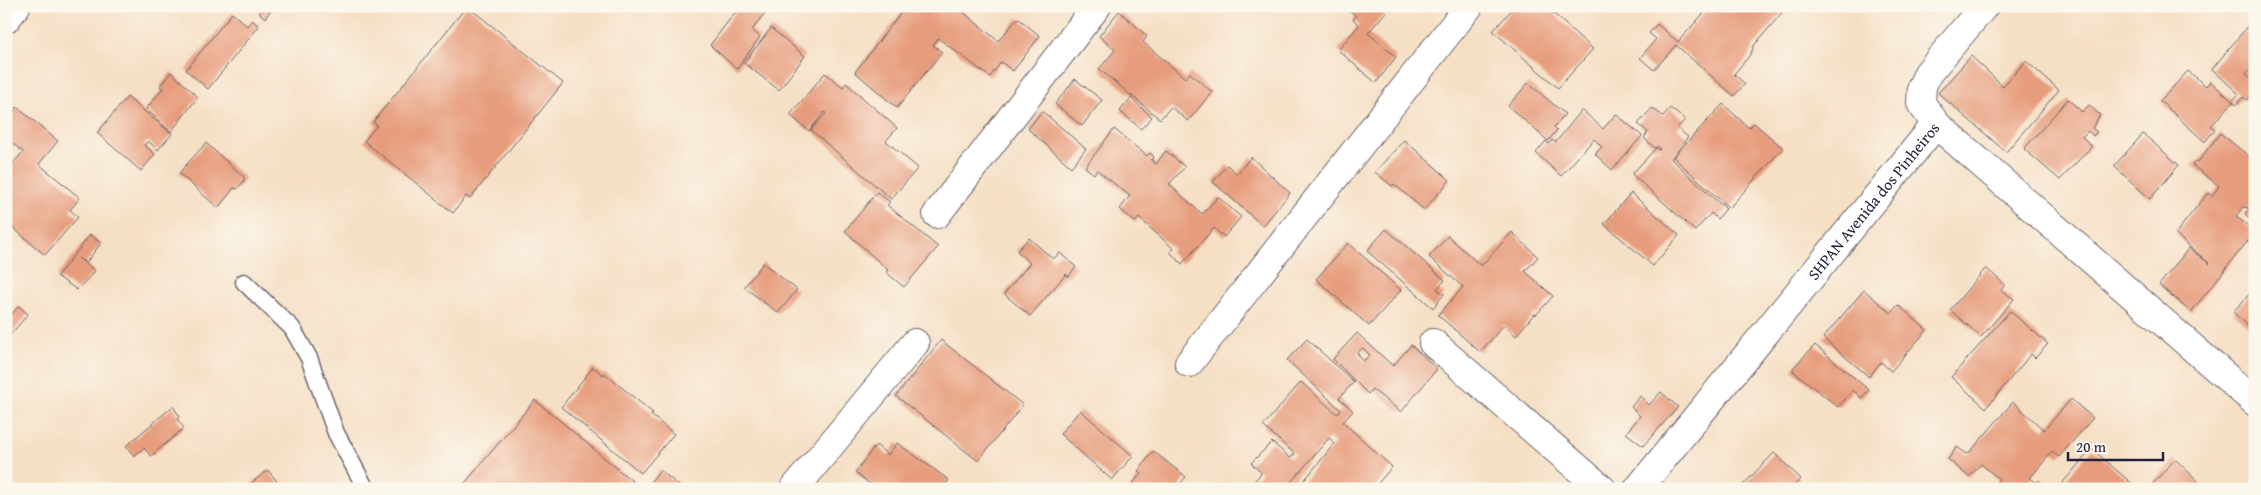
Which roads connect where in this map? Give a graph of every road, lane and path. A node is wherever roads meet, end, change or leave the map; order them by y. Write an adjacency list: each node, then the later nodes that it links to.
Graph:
1 (16, 6): 5 (street)
2 (1097, 6): 7 (street)
3 (1469, 6): 11 (street)
4 (1984, 6): 6 (street)
5 (6, 19)
6 (1936, 124): 12 (street, SHPAN Avenida dos Pinheiros); 16 (street, SHPAN Avenida dos Pinheiros)
7 (937, 214)
8 (244, 282): 13 (lane)
9 (915, 343): 14 (street)
10 (1433, 343): 15 (street)
11 (1189, 363)
12 (2255, 402)
13 (366, 489)
14 (794, 489)
15 (1602, 489)
16 (1638, 489)

